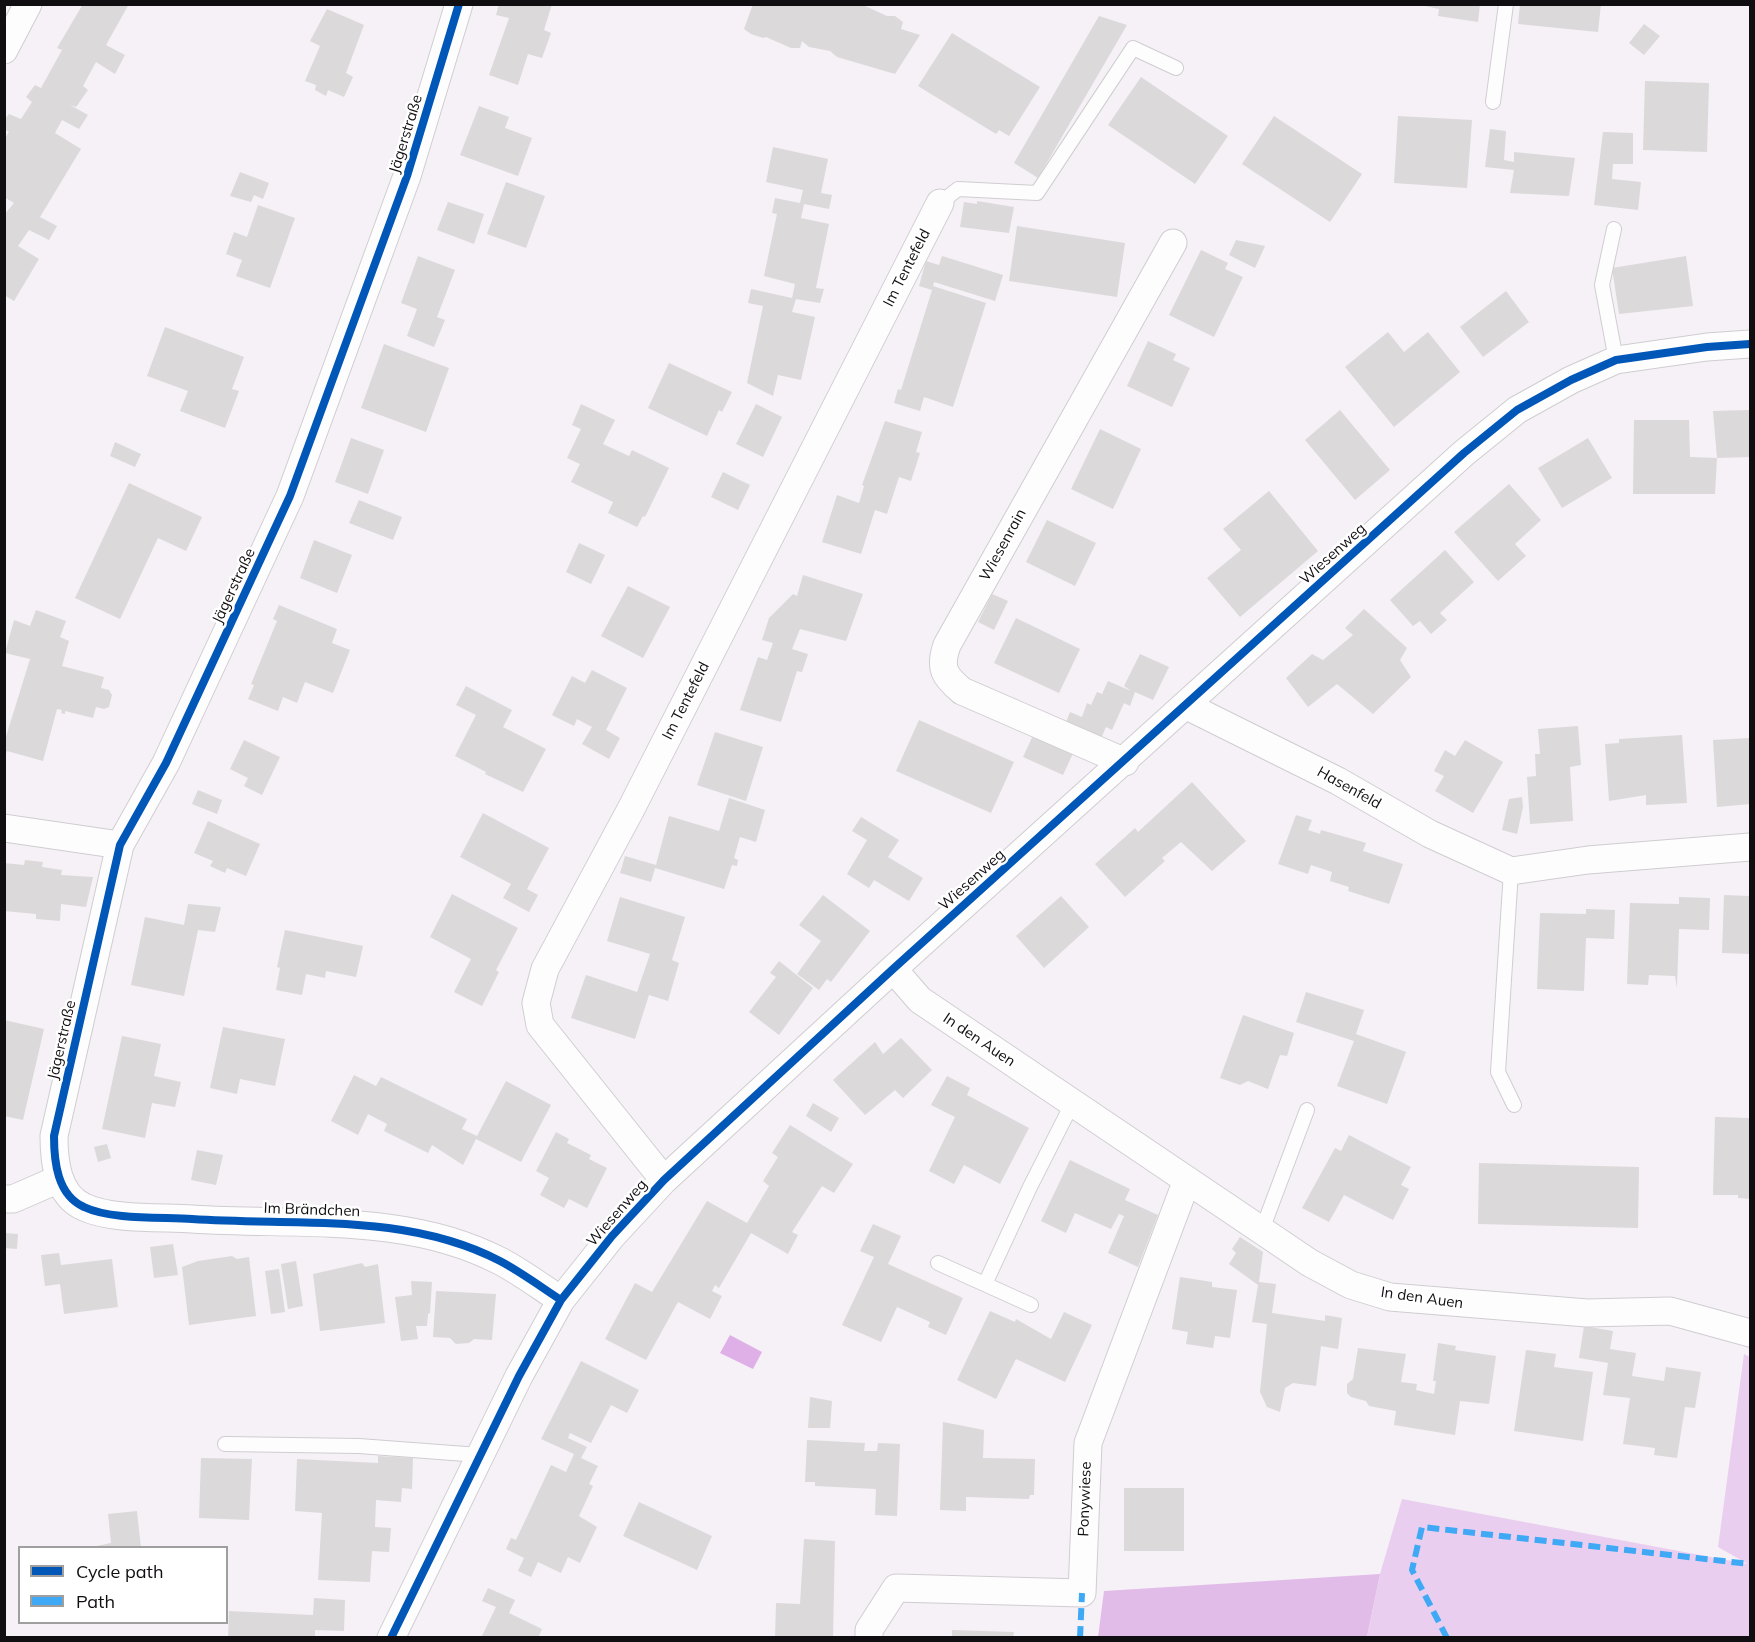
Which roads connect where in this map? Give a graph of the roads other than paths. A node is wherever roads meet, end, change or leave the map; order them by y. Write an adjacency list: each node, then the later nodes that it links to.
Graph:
1 (28, 4): 4 (street)
2 (459, 4): 15 (street, Jägerstraße)
3 (1506, 4): 6 (lane)
4 (4, 50)
5 (1176, 68): 7 (lane)
6 (1493, 102)
7 (940, 203): 23 (street, Im Tentefeld)
8 (1614, 229): 11 (lane)
9 (1173, 243): 13 (street, Wiesenrain)
10 (1750, 344): 11 (street, Wiesenweg)
11 (1616, 360): 12 (street, Wiesenweg)
12 (1187, 706): 13 (street, Wiesenweg); 17 (street, Hasenfeld)
13 (1125, 762): 18 (street, Wiesenweg)
14 (4, 828): 15 (street)
15 (120, 845): 22 (street, Jägerstraße)
16 (1750, 847): 17 (street)
17 (1511, 871): 20 (lane)
18 (893, 969): 19 (street, In den Auen); 23 (street, Wiesenweg)
19 (1072, 1104): 24 (street, In den Auen); 28 (lane)
20 (1514, 1105)
21 (1307, 1110): 26 (lane)
22 (59, 1179): 25 (street); 29 (street, Im Brändchen)
23 (664, 1180): 29 (street, Wiesenweg)
24 (1187, 1180): 26 (street, In den Auen); 35 (street, Ponywiese)
25 (4, 1199)
26 (1262, 1230): 31 (street, In den Auen)
27 (938, 1263): 28 (lane)
28 (985, 1284): 30 (lane)
29 (561, 1300): 33 (street, Wiesenweg)
30 (1030, 1305)
31 (1750, 1333)
32 (225, 1444): 33 (lane)
33 (479, 1455): 34 (street, Wiesenweg)
34 (391, 1638)
35 (869, 1638)

